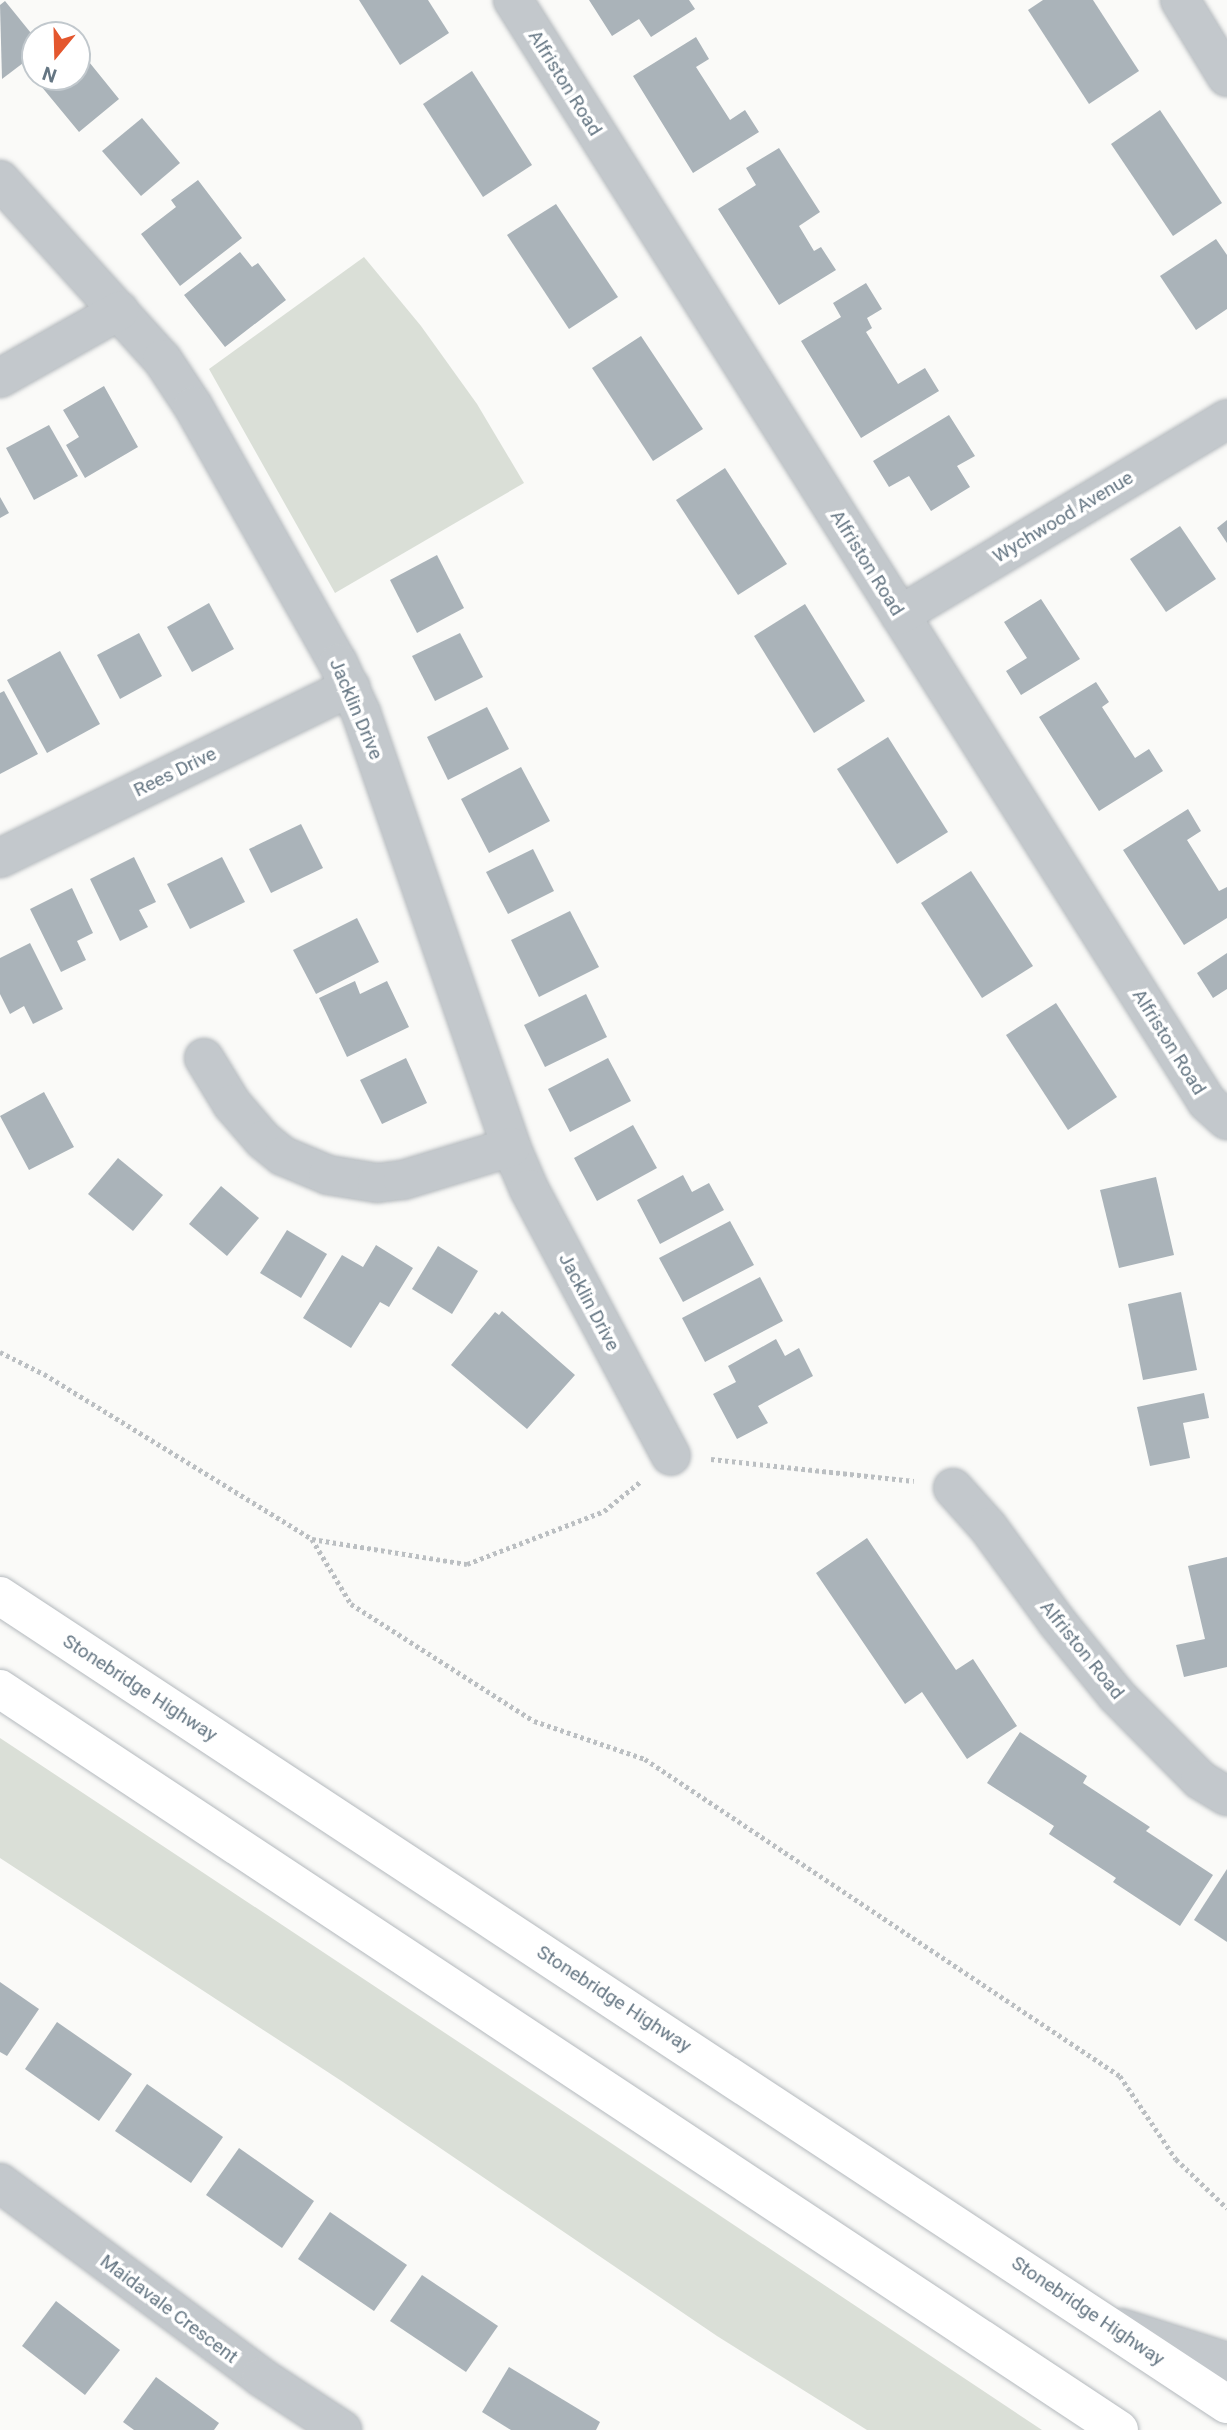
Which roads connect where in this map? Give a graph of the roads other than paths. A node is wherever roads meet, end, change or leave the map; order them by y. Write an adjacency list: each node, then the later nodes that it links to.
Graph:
1 (513, 0): 8 (street, Alfriston Road)
2 (1180, 0): 3 (street)
3 (1227, 77)
4 (0, 180): 5 (street, Jacklin Drive)
5 (119, 311): 6 (street); 9 (street, Jacklin Drive)
6 (0, 377)
7 (1227, 419): 8 (street, Wychwood Avenue)
8 (900, 615): 12 (street, Alfriston Road)
9 (350, 687): 10 (street, Rees Drive); 13 (street, Jacklin Drive)
10 (0, 858)
11 (204, 1058): 13 (street)
12 (1227, 1120)
13 (511, 1147): 14 (street, Jacklin Drive)
14 (671, 1456)
15 (953, 1488): 18 (street, Alfriston Road)
16 (0, 1596): 20 (highway, Stonebridge Highway)
17 (0, 1689): 24 (highway)
18 (1227, 1796)
19 (4, 2196): 23 (street, Maidavale Crescent)
20 (1109, 2324): 21 (street); 22 (highway, Stonebridge Highway)
21 (1227, 2362)
22 (1227, 2404)
23 (342, 2430)
24 (1119, 2430)

